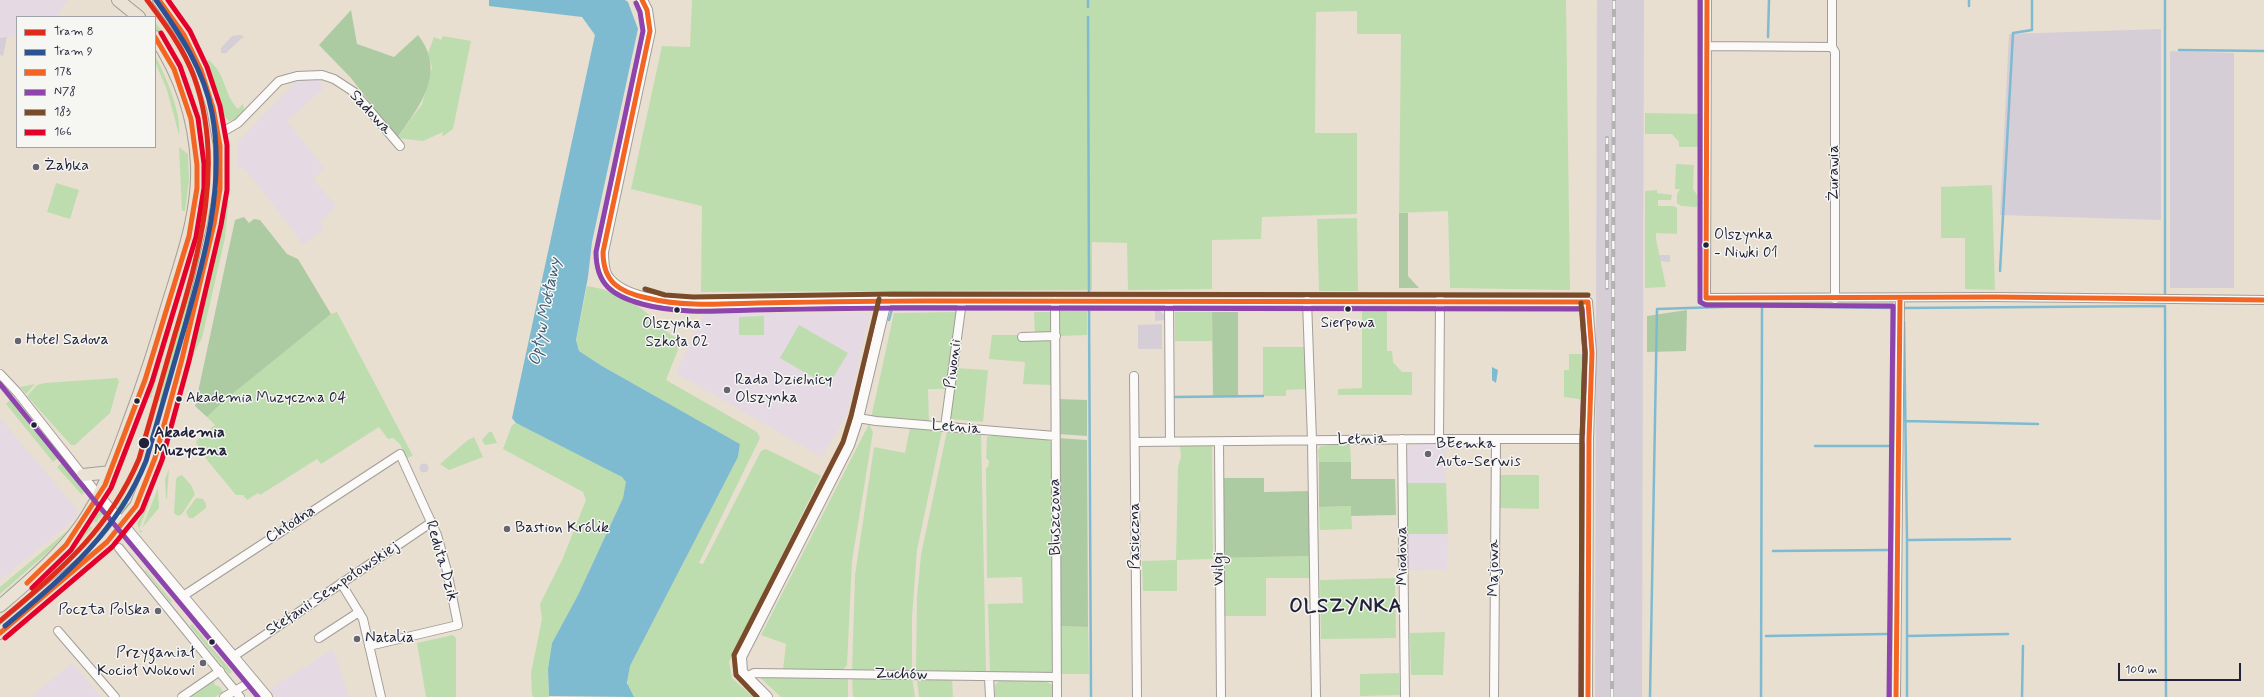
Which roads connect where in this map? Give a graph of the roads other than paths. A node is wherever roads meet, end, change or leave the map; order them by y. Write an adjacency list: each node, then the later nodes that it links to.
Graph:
1 (118, 0): 7 (main road)
2 (129, 0): 8 (main road)
3 (159, 0): 12 (main road)
4 (642, 0): 18 (street)
5 (1707, 0): 10 (street)
6 (1832, 0): 11 (street, Żurawia)
7 (140, 16)
8 (140, 16)
9 (156, 39): 39 (main road)
10 (1707, 46): 11 (street); 14 (street)
11 (1832, 46): 14 (street, Żurawia)
12 (219, 134): 13 (street, Sadowa); 43 (main road)
13 (400, 146)
14 (1835, 299): 15 (street)
15 (1900, 299): 17 (street); 74 (street)
16 (1440, 300): 21 (street); 30 (street); 31 (street)
17 (2264, 300)
18 (886, 301): 19 (street); 27 (street)
19 (962, 301): 20 (street); 28 (street, Piwonii)
20 (1055, 301): 22 (street); 23 (street, Bluszczowa)
21 (1307, 301): 22 (street); 32 (street)
22 (1169, 302): 35 (street)
23 (1056, 336): 24 (street); 29 (street, Bluszczowa)
24 (1022, 337)
25 (0, 374): 40 (street)
26 (1134, 376): 36 (street, Pasieczna)
27 (858, 418): 28 (street, Letnia); 55 (street)
28 (945, 427): 29 (street, Letnia)
29 (1055, 436): 57 (street, Bluszczowa)
30 (1439, 439): 33 (street, Letnia); 34 (street, Letnia)
31 (1589, 439): 34 (street, Letnia); 73 (street)
32 (1312, 440): 33 (street, Letnia); 37 (street, Letnia); 70 (street)
33 (1402, 440): 71 (street, Miodowa)
34 (1496, 440): 72 (street, Majowa)
35 (1170, 441): 36 (street, Letnia); 37 (street, Letnia)
36 (1136, 442): 68 (street, Pasieczna)
37 (1219, 442): 69 (street, Wilgi)
38 (400, 454): 42 (street, Reduta Dzik); 46 (street, Chłodna)
39 (111, 472): 40 (main road); 41 (main road)
40 (83, 475): 41 (street)
41 (100, 496): 43 (street); 47 (main road)
42 (432, 522): 45 (street, Stefanii Sempołowskiej); 52 (street, Reduta Dzik)
43 (124, 524): 46 (street); 50 (main road)
44 (119, 548): 54 (street)
45 (341, 584): 48 (street); 53 (street, Stefanii Sempołowskiej)
46 (183, 596): 53 (street)
47 (0, 606)
48 (359, 612): 51 (street); 52 (street)
49 (58, 631): 60 (street)
50 (0, 633)
51 (319, 638)
52 (369, 646): 64 (street)
53 (234, 656): 58 (street)
54 (220, 671): 59 (street); 61 (street)
55 (746, 677): 56 (street, Zuchów); 65 (street)
56 (989, 677): 57 (street, Zuchów); 66 (street)
57 (1057, 677): 67 (street, Bluszczowa)
58 (254, 680): 59 (street); 63 (street)
59 (238, 694): 62 (street)
60 (115, 697)
61 (182, 697)
62 (224, 697)
63 (266, 697)
64 (381, 697)
65 (767, 697)
66 (990, 697)
67 (1057, 697)
68 (1137, 697)
69 (1221, 697)
70 (1316, 697)
71 (1405, 697)
72 (1494, 697)
73 (1588, 697)
74 (1896, 697)

